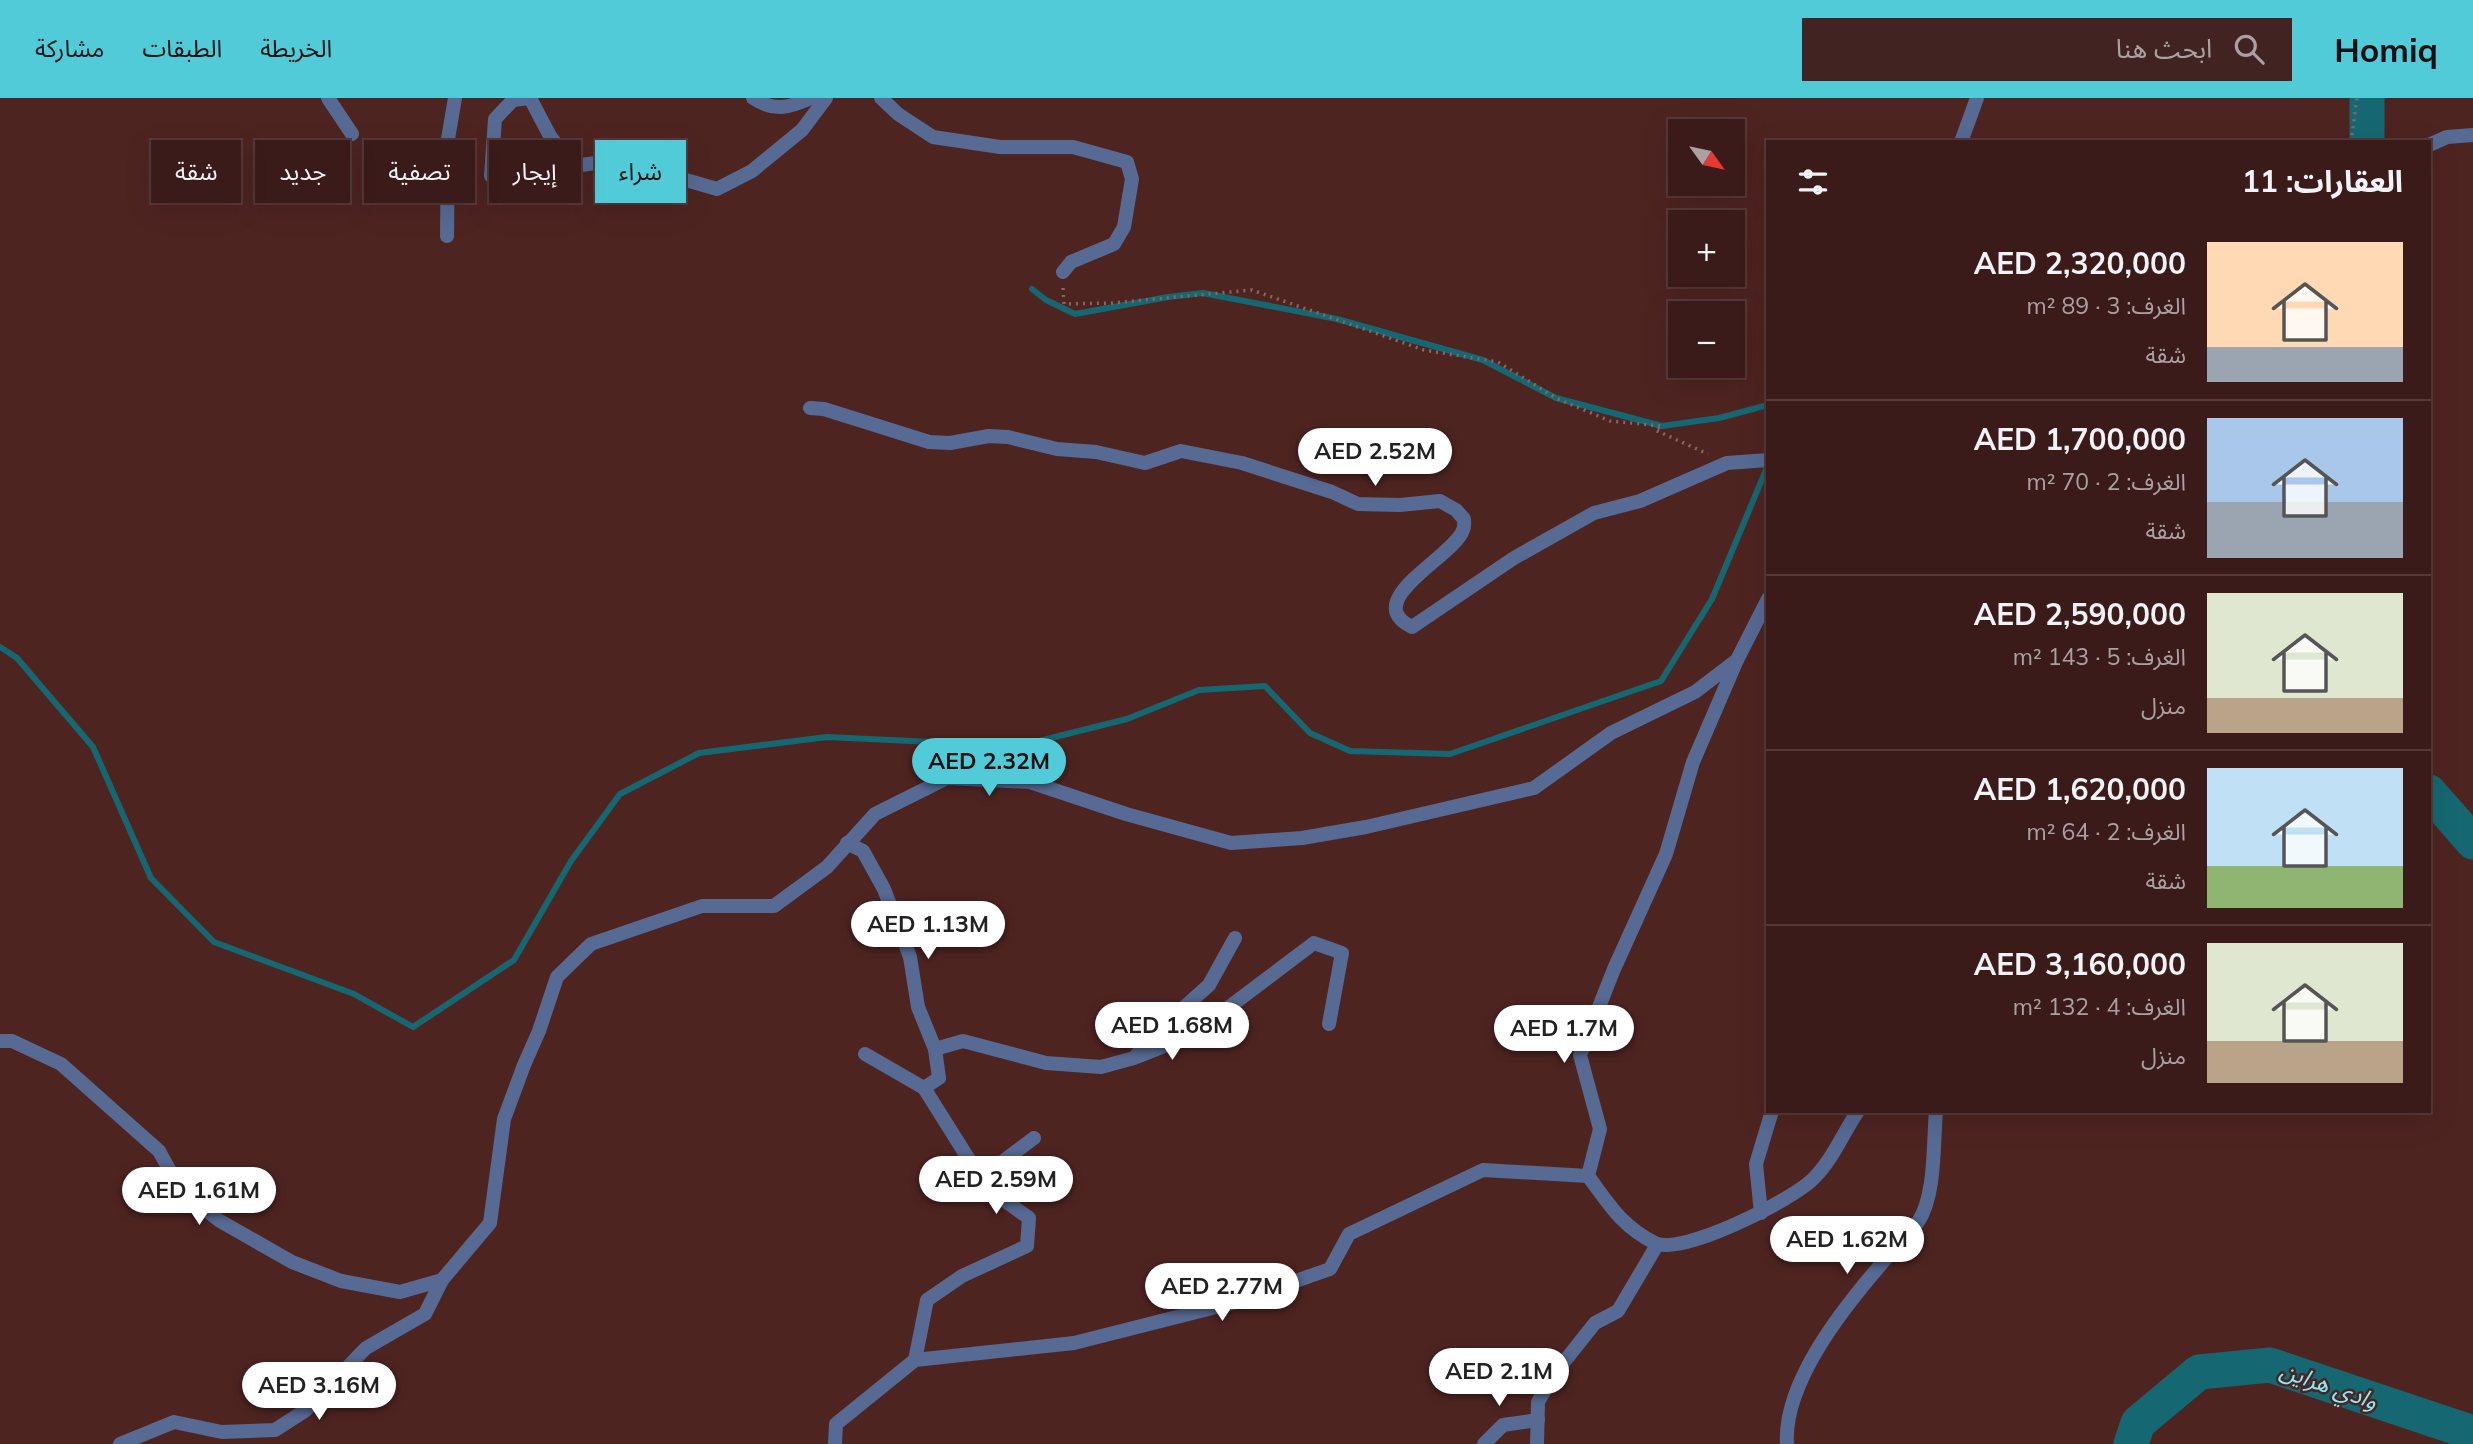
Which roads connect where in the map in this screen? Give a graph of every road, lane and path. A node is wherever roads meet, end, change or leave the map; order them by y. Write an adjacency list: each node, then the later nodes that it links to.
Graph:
1 (328, 98): 10 (street)
2 (454, 98): 16 (street)
3 (529, 98): 6 (street); 12 (street)
4 (753, 98): 5 (street)
5 (811, 98)
6 (826, 98)
7 (881, 98): 17 (street)
8 (1977, 98): 13 (street)
9 (2357, 98): 14 (path)
10 (352, 134)
11 (2473, 135): 15 (street)
12 (494, 140)
13 (1962, 140)
14 (2351, 140)
15 (2431, 144)
16 (447, 236)
17 (1063, 272): 20 (path)
18 (810, 408): 20 (street)
19 (1766, 460): 20 (street)
20 (1727, 463)
21 (1766, 603): 22 (street)
22 (1737, 660): 23 (street); 35 (street)
23 (848, 843): 27 (street); 39 (street)
24 (1235, 938): 29 (street)
25 (1329, 1024): 29 (street)
26 (0, 1041): 39 (street)
27 (934, 1049): 29 (street); 30 (street)
28 (865, 1054): 30 (street)
29 (1134, 1058)
30 (924, 1088): 36 (street)
31 (1771, 1113): 37 (street)
32 (1857, 1113): 37 (street)
33 (1936, 1113): 46 (street)
34 (1034, 1138): 36 (street)
35 (1588, 1176): 38 (street); 40 (street)
36 (982, 1177): 40 (street)
37 (1761, 1213): 38 (street)
38 (1657, 1244): 41 (street)
39 (442, 1280): 42 (street)
40 (915, 1360): 43 (street)
41 (1538, 1420): 44 (street); 45 (street)
42 (120, 1444)
43 (835, 1444)
44 (1484, 1444)
45 (1537, 1444)
46 (1787, 1444)

